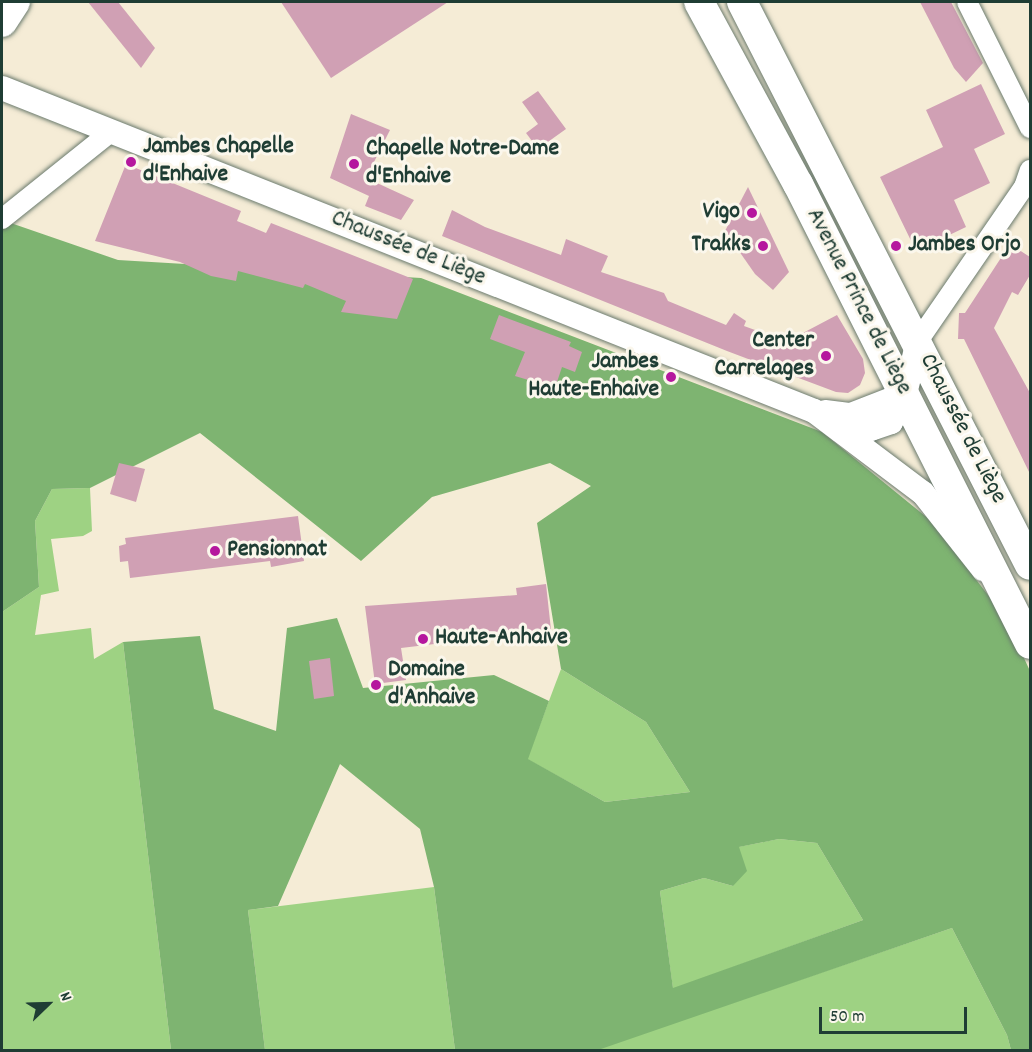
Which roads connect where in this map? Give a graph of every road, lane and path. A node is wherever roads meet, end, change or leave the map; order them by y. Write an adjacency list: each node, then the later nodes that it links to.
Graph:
1 (15, 2): 5 (main road)
2 (699, 2): 12 (main road, Avenue Prince de Liège)
3 (742, 2): 11 (main road, Avenue Prince de Liège)
4 (967, 2): 7 (street)
5 (2, 22)
6 (2, 88): 8 (street, Chaussée de Liège)
7 (1030, 128)
8 (112, 131): 10 (street); 13 (street, Chaussée de Liège)
9 (1030, 170): 11 (street)
10 (2, 219)
11 (918, 341): 12 (street, Chaussée de Liège); 15 (main road, Chaussée de Liège)
12 (905, 394): 13 (street, Chaussée de Liège); 14 (street, Chaussée de Liège); 16 (main road, Avenue Prince de Liège)
13 (814, 411): 14 (street, Chaussée de Liège)
14 (840, 430): 16 (street, Chaussée de Liège)
15 (1030, 566)
16 (1011, 605): 17 (main road, Chaussée de Liège)
17 (1030, 645)

